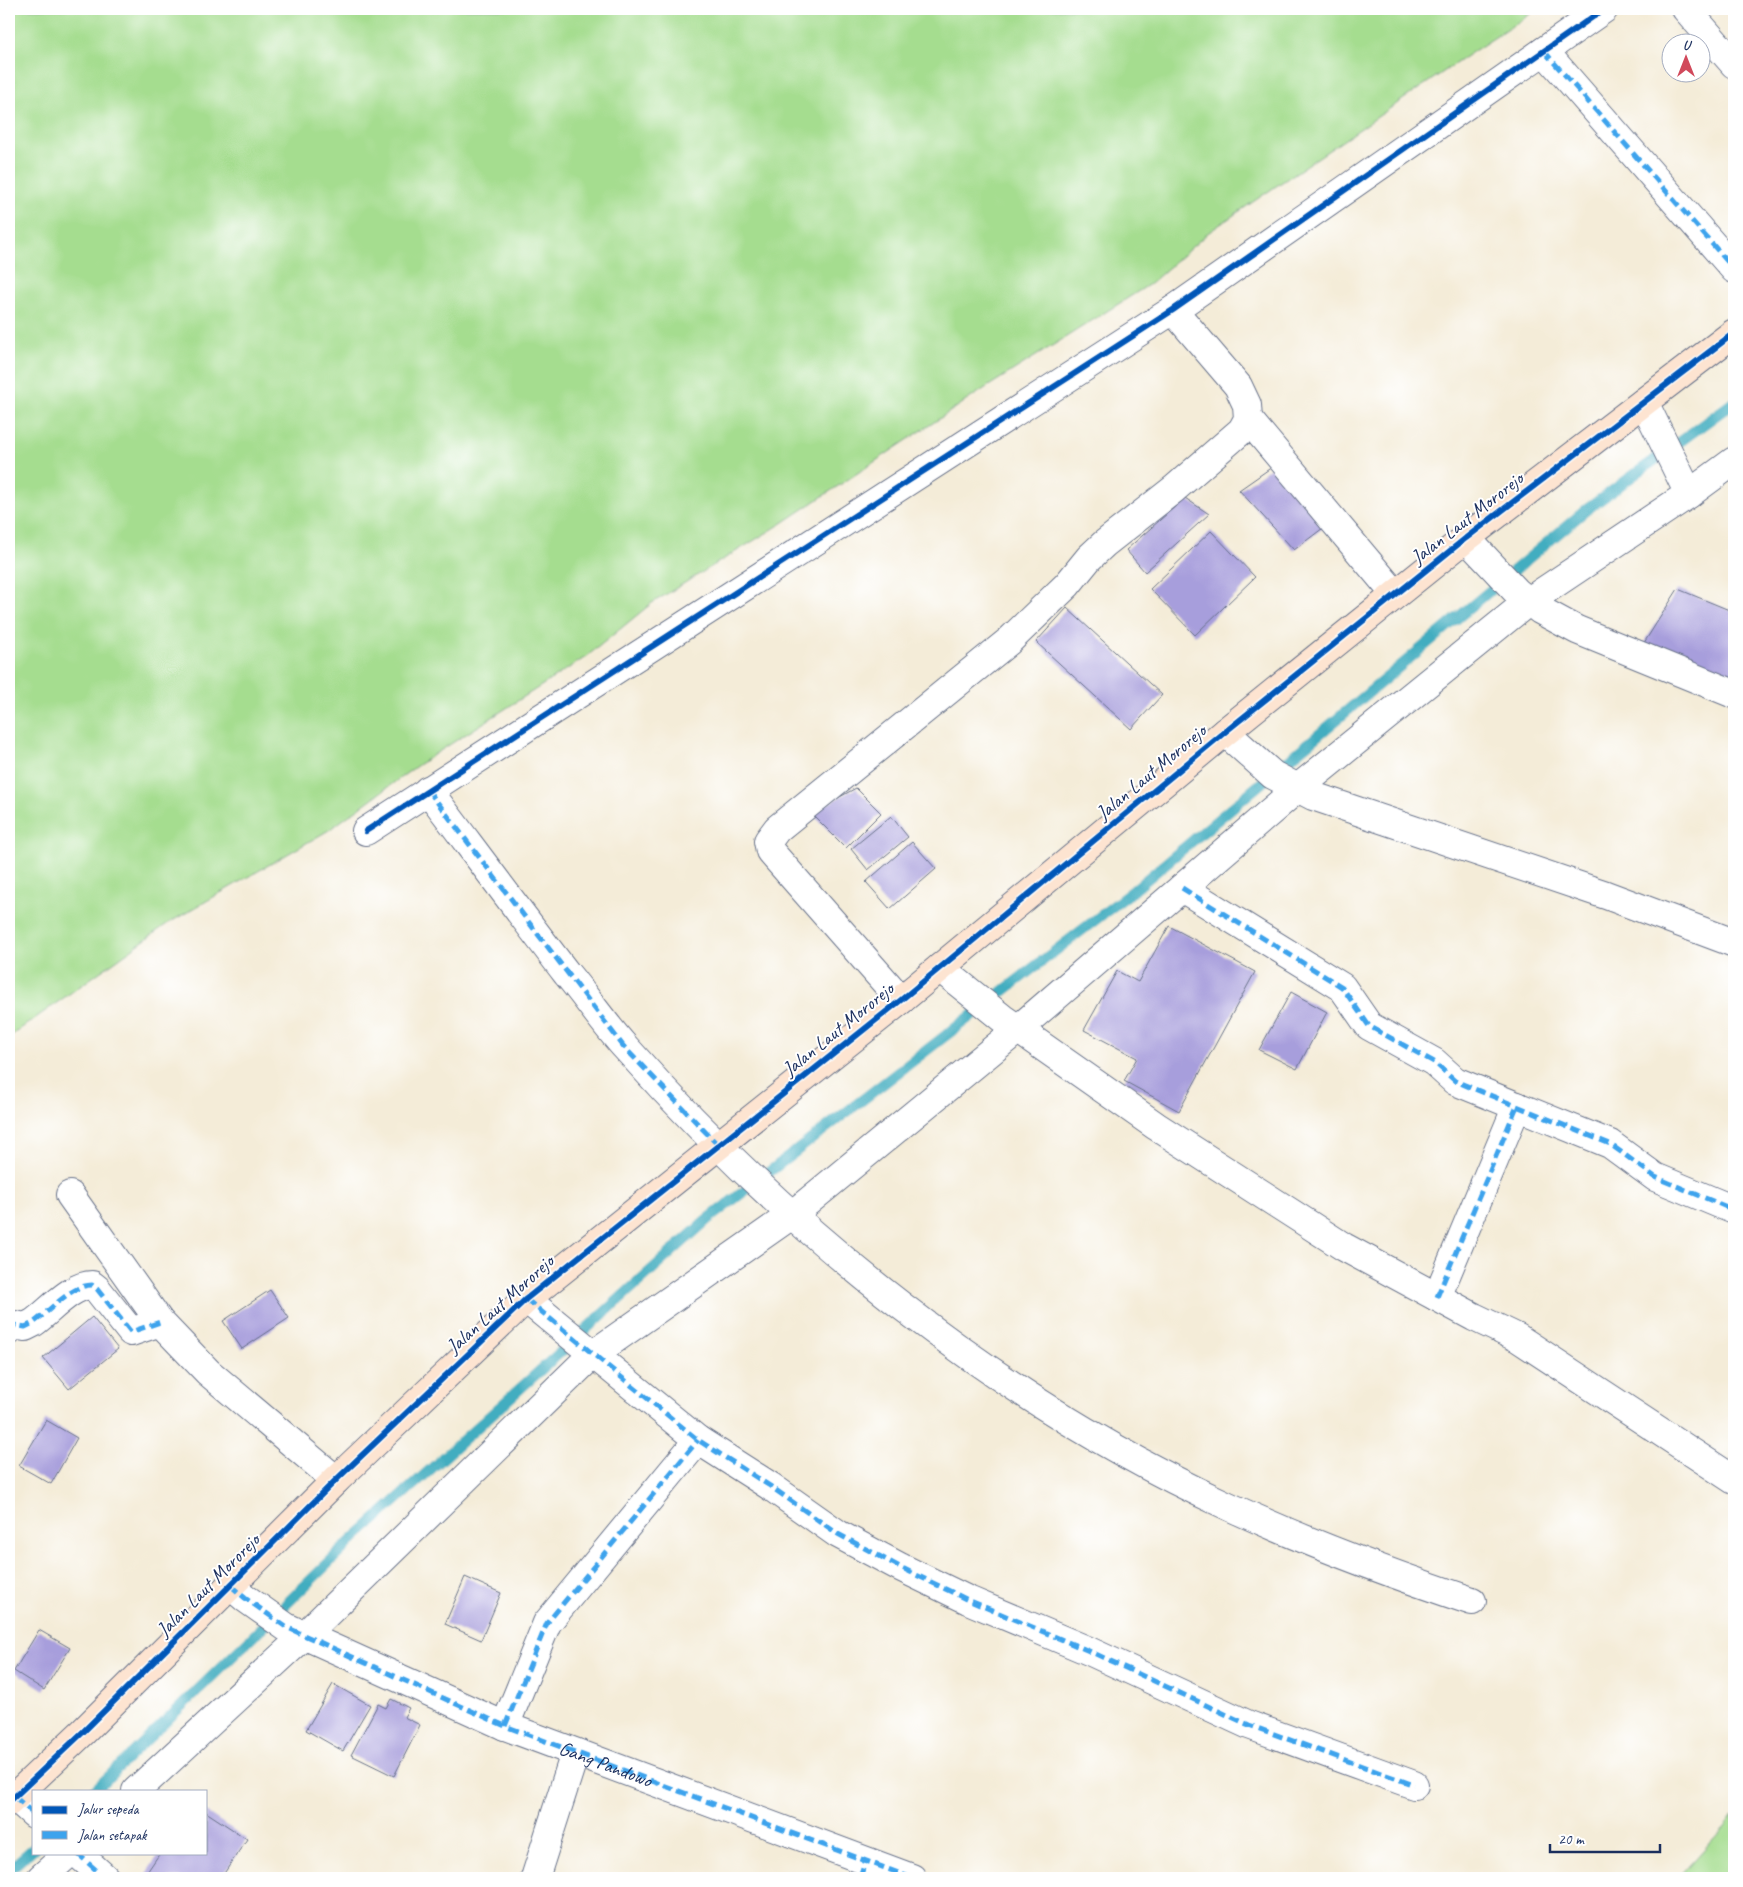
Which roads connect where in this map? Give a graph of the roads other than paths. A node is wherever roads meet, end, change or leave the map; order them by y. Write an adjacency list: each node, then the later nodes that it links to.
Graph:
1 (1604, 9): 3 (street)
2 (1686, 9): 4 (street)
3 (1544, 51): 5 (street); 6 (street)
4 (1734, 64)
5 (1734, 269)
6 (1173, 310): 9 (street); 18 (street)
7 (1734, 334): 8 (street, Jalan Laut Mororejo)
8 (1644, 402): 11 (street); 12 (street, Jalan Laut Mororejo)
9 (1248, 419): 13 (street); 23 (street)
10 (1734, 461): 11 (street)
11 (1689, 494): 14 (street)
12 (1466, 538): 13 (street, Jalan Laut Mororejo); 14 (street)
13 (1396, 594): 16 (street, Jalan Laut Mororejo)
14 (1523, 596): 15 (street); 17 (street)
15 (1734, 694)
16 (1225, 732): 17 (street); 22 (street, Jalan Laut Mororejo)
17 (1298, 788): 20 (street); 21 (street)
18 (428, 790): 19 (street); 26 (street)
19 (366, 830)
20 (1182, 888): 24 (street); 25 (street)
21 (1734, 943)
22 (950, 976): 23 (street, Jalan Laut Mororejo); 24 (street)
23 (901, 1000): 26 (street, Jalan Laut Mororejo)
24 (1010, 1024): 29 (street); 30 (street)
25 (1517, 1106): 28 (street); 30 (street)
26 (727, 1153): 29 (street); 31 (street, Jalan Laut Mororejo)
27 (70, 1195): 32 (street)
28 (1734, 1210)
29 (793, 1214): 34 (street); 39 (street)
30 (1437, 1297): 37 (street)
31 (526, 1298): 34 (street); 36 (street, Jalan Laut Mororejo)
32 (160, 1322): 33 (street); 36 (street)
33 (9, 1331)
34 (585, 1348): 35 (street); 40 (street)
35 (698, 1440): 41 (street); 43 (street)
36 (336, 1480): 38 (street, Jalan Laut Mororejo)
37 (1734, 1480)
38 (238, 1591): 40 (street, Gang Pandowo); 44 (street, Jalan Laut Mororejo)
39 (1472, 1601)
40 (295, 1631): 41 (street, Gang Pandowo); 45 (street)
41 (505, 1726): 42 (street, Gang Pandowo)
42 (575, 1753): 50 (street, Gang Pandowo); 53 (street)
43 (1414, 1785)
44 (36, 1790)
45 (137, 1790)
46 (32, 1795): 47 (street, Jalan Laut Mororejo)
47 (22, 1807)
48 (68, 1854): 51 (street)
49 (78, 1854): 52 (street)
50 (863, 1870): 54 (street, Gang Pandowo)
51 (42, 1878)
52 (105, 1878)
53 (535, 1878)
54 (912, 1878)

